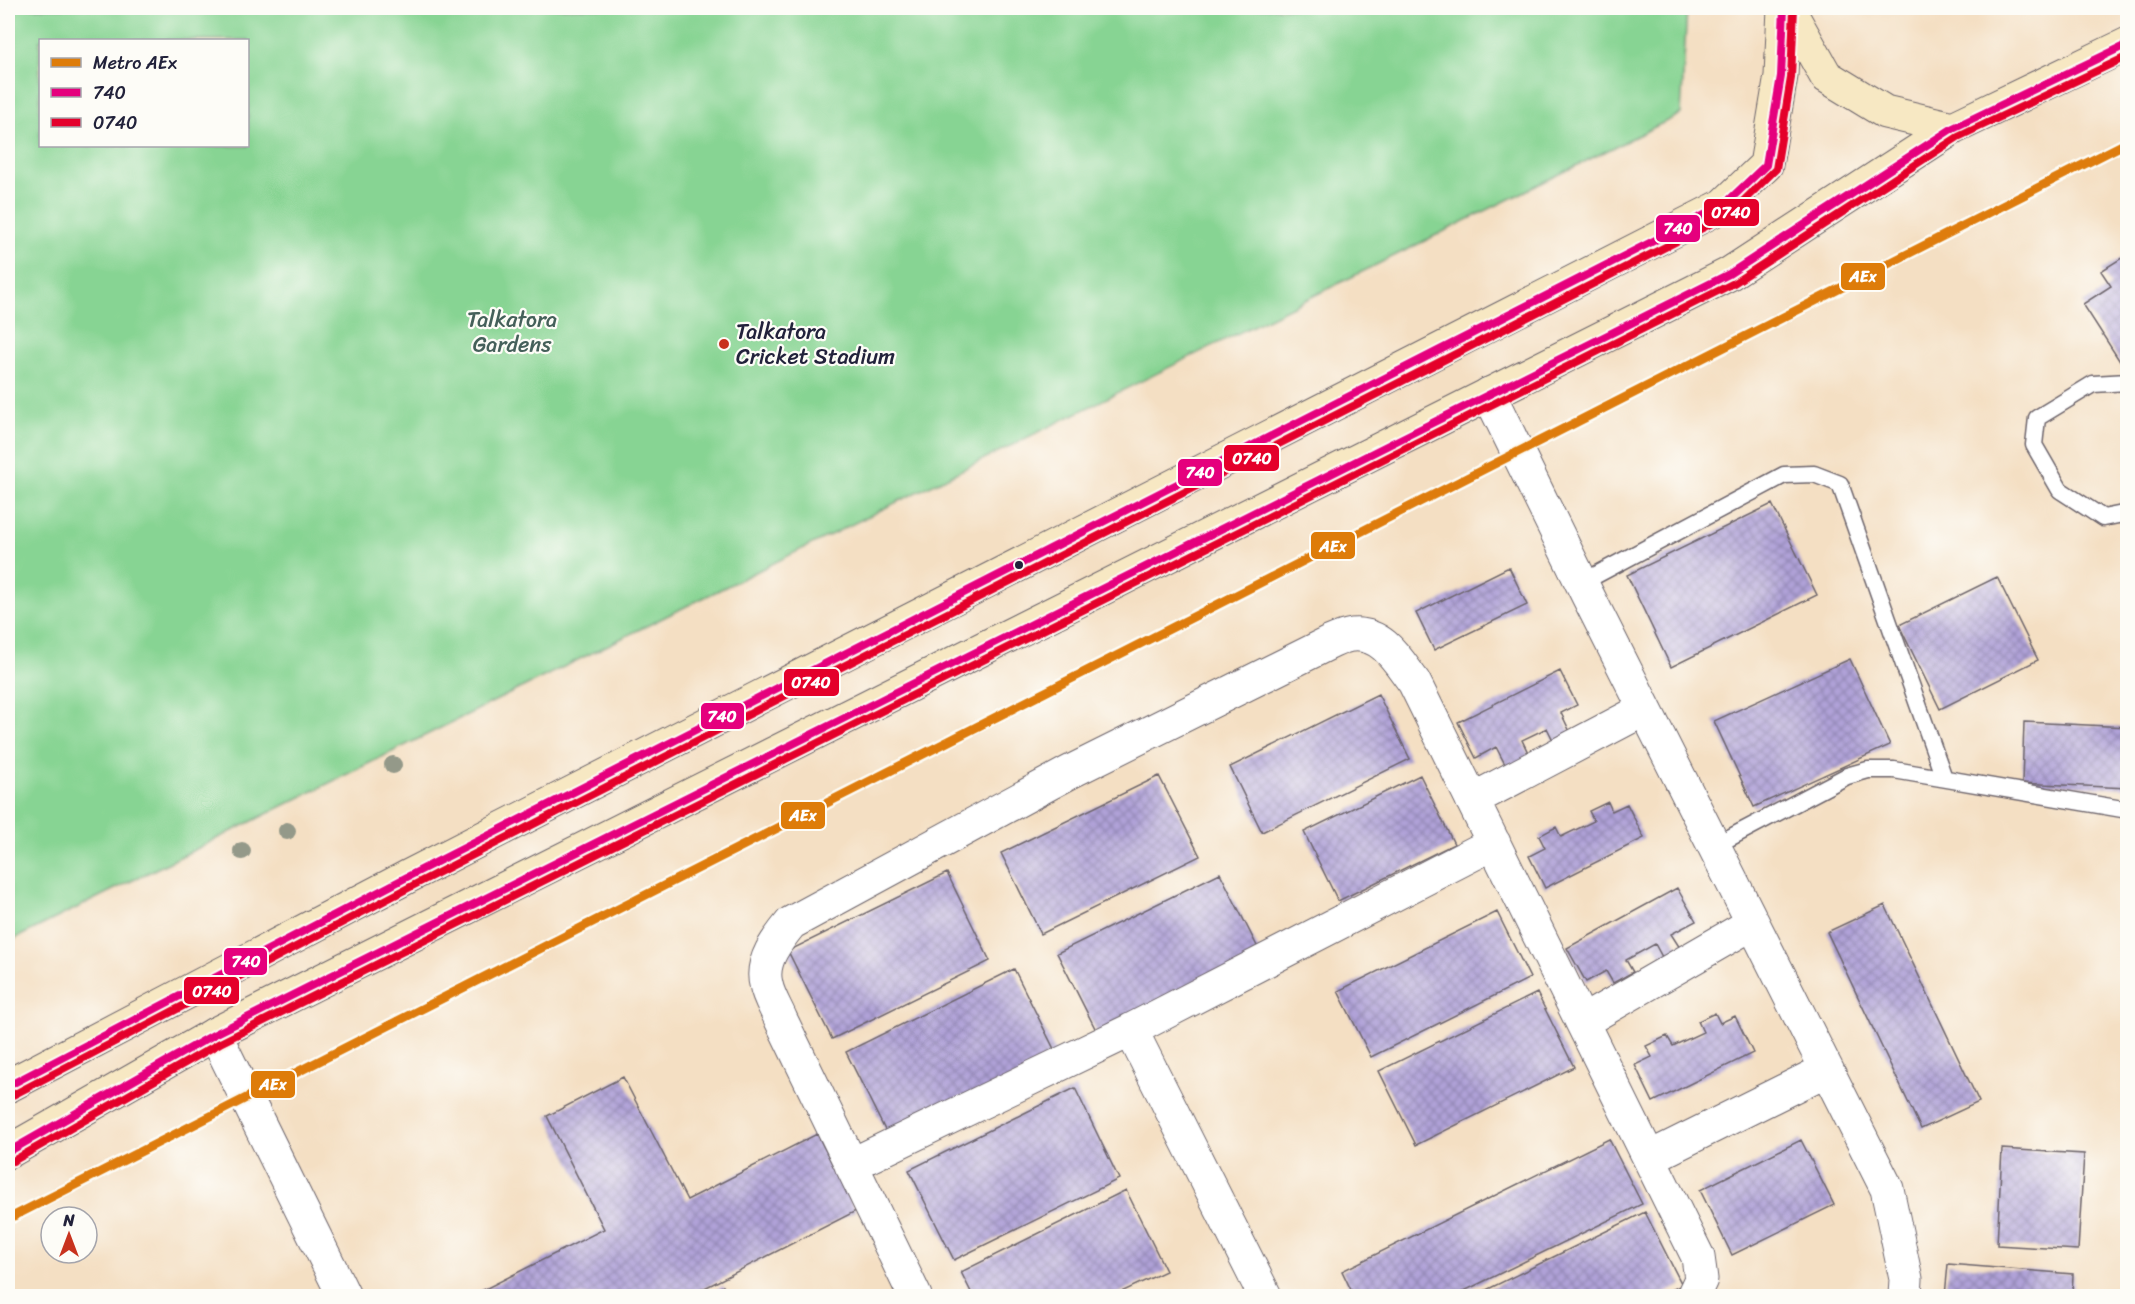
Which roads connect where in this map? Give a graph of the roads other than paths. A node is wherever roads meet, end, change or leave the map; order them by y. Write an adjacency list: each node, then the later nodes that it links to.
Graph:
1 (1786, 8): 3 (main road); 19 (main road)
2 (2127, 44): 3 (main road)
3 (1953, 128): 5 (main road)
4 (2127, 382): 6 (lane)
5 (1489, 394): 7 (street); 17 (main road)
6 (2127, 513)
7 (1581, 583): 8 (street); 9 (lane)
8 (1645, 709): 10 (street); 13 (street)
9 (1944, 778): 11 (lane); 13 (lane)
10 (1472, 800): 12 (street); 22 (street)
11 (2127, 810)
12 (1494, 843): 15 (street); 16 (street)
13 (1714, 846): 14 (street)
14 (1753, 923): 15 (street); 18 (street)
15 (1582, 1022): 21 (street)
16 (1131, 1030): 22 (street); 25 (street)
17 (215, 1034): 20 (main road); 23 (street)
18 (1826, 1070): 21 (street); 27 (street)
19 (8, 1086)
20 (8, 1152)
21 (1649, 1158): 26 (street)
22 (851, 1165): 24 (street)
23 (344, 1296)
24 (915, 1296)
25 (1265, 1296)
26 (1693, 1296)
27 (1905, 1296)

